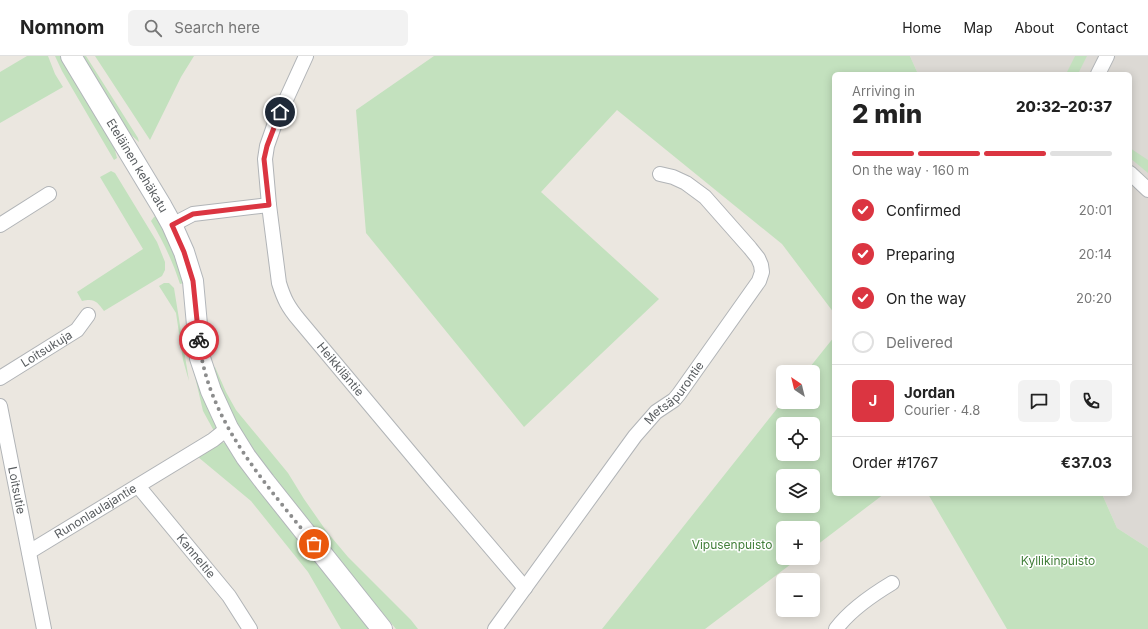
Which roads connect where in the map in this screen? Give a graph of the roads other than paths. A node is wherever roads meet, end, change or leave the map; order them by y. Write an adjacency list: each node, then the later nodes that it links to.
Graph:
1 (71, 56): 11 (street, Eteläinen kehäkatu)
2 (306, 56): 9 (street, Heikkiläntie)
3 (1107, 56): 4 (street)
4 (1099, 72)
5 (660, 174): 19 (street, Metsäpurontie)
6 (1132, 174): 7 (street)
7 (1148, 190)
8 (48, 194): 10 (street)
9 (269, 205): 11 (street); 19 (street, Heikkiläntie)
10 (0, 225)
11 (172, 225): 15 (street, Eteläinen kehäkatu)
12 (88, 315): 13 (street, Loitsukuja)
13 (0, 378)
14 (0, 406): 17 (street, Loitsutie)
15 (228, 428): 16 (street, Runonlaulajantie); 22 (street, Eteläinen kehäkatu)
16 (138, 486): 17 (street, Runonlaulajantie); 21 (street, Kanneltie)
17 (29, 552): 20 (street)
18 (892, 583): 24 (street)
19 (525, 588): 23 (street, Metsäpurontie)
20 (44, 629)
21 (250, 629)
22 (382, 629)
23 (495, 629)
24 (836, 629)

